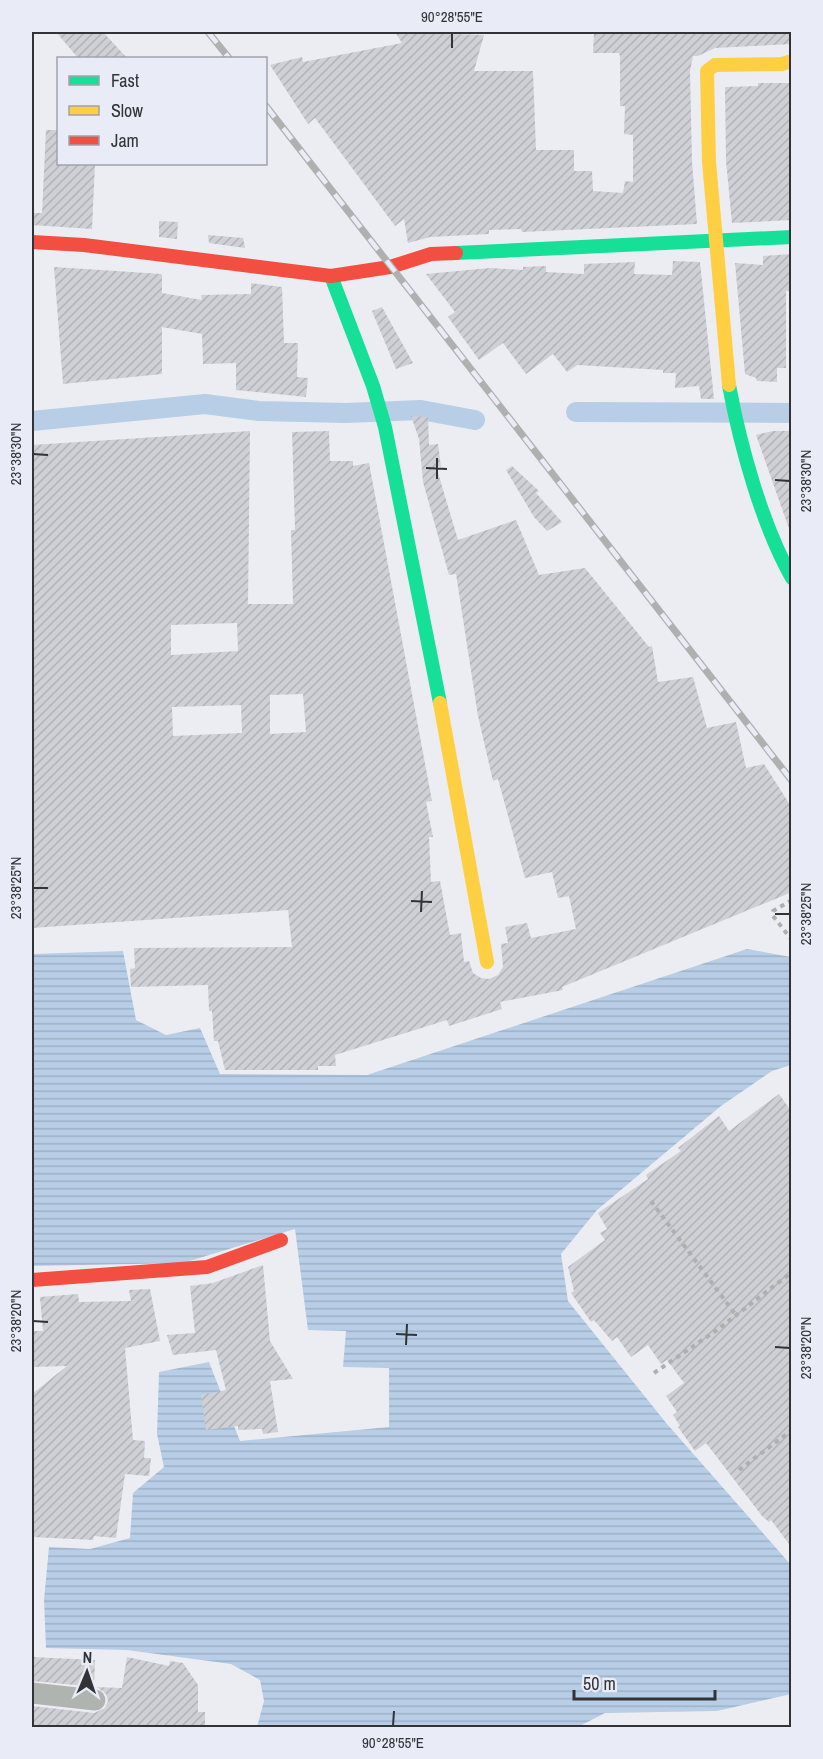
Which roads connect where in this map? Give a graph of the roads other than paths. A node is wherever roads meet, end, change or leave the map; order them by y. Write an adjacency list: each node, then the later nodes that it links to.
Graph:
1 (792, 61): 3 (street)
2 (792, 237): 3 (street)
3 (715, 240): 5 (street); 6 (street)
4 (32, 242): 5 (street)
5 (331, 276): 7 (street)
6 (792, 578)
7 (487, 962)
8 (281, 1240): 9 (street)
9 (32, 1280)
10 (32, 1693): 11 (street)
11 (95, 1700)

